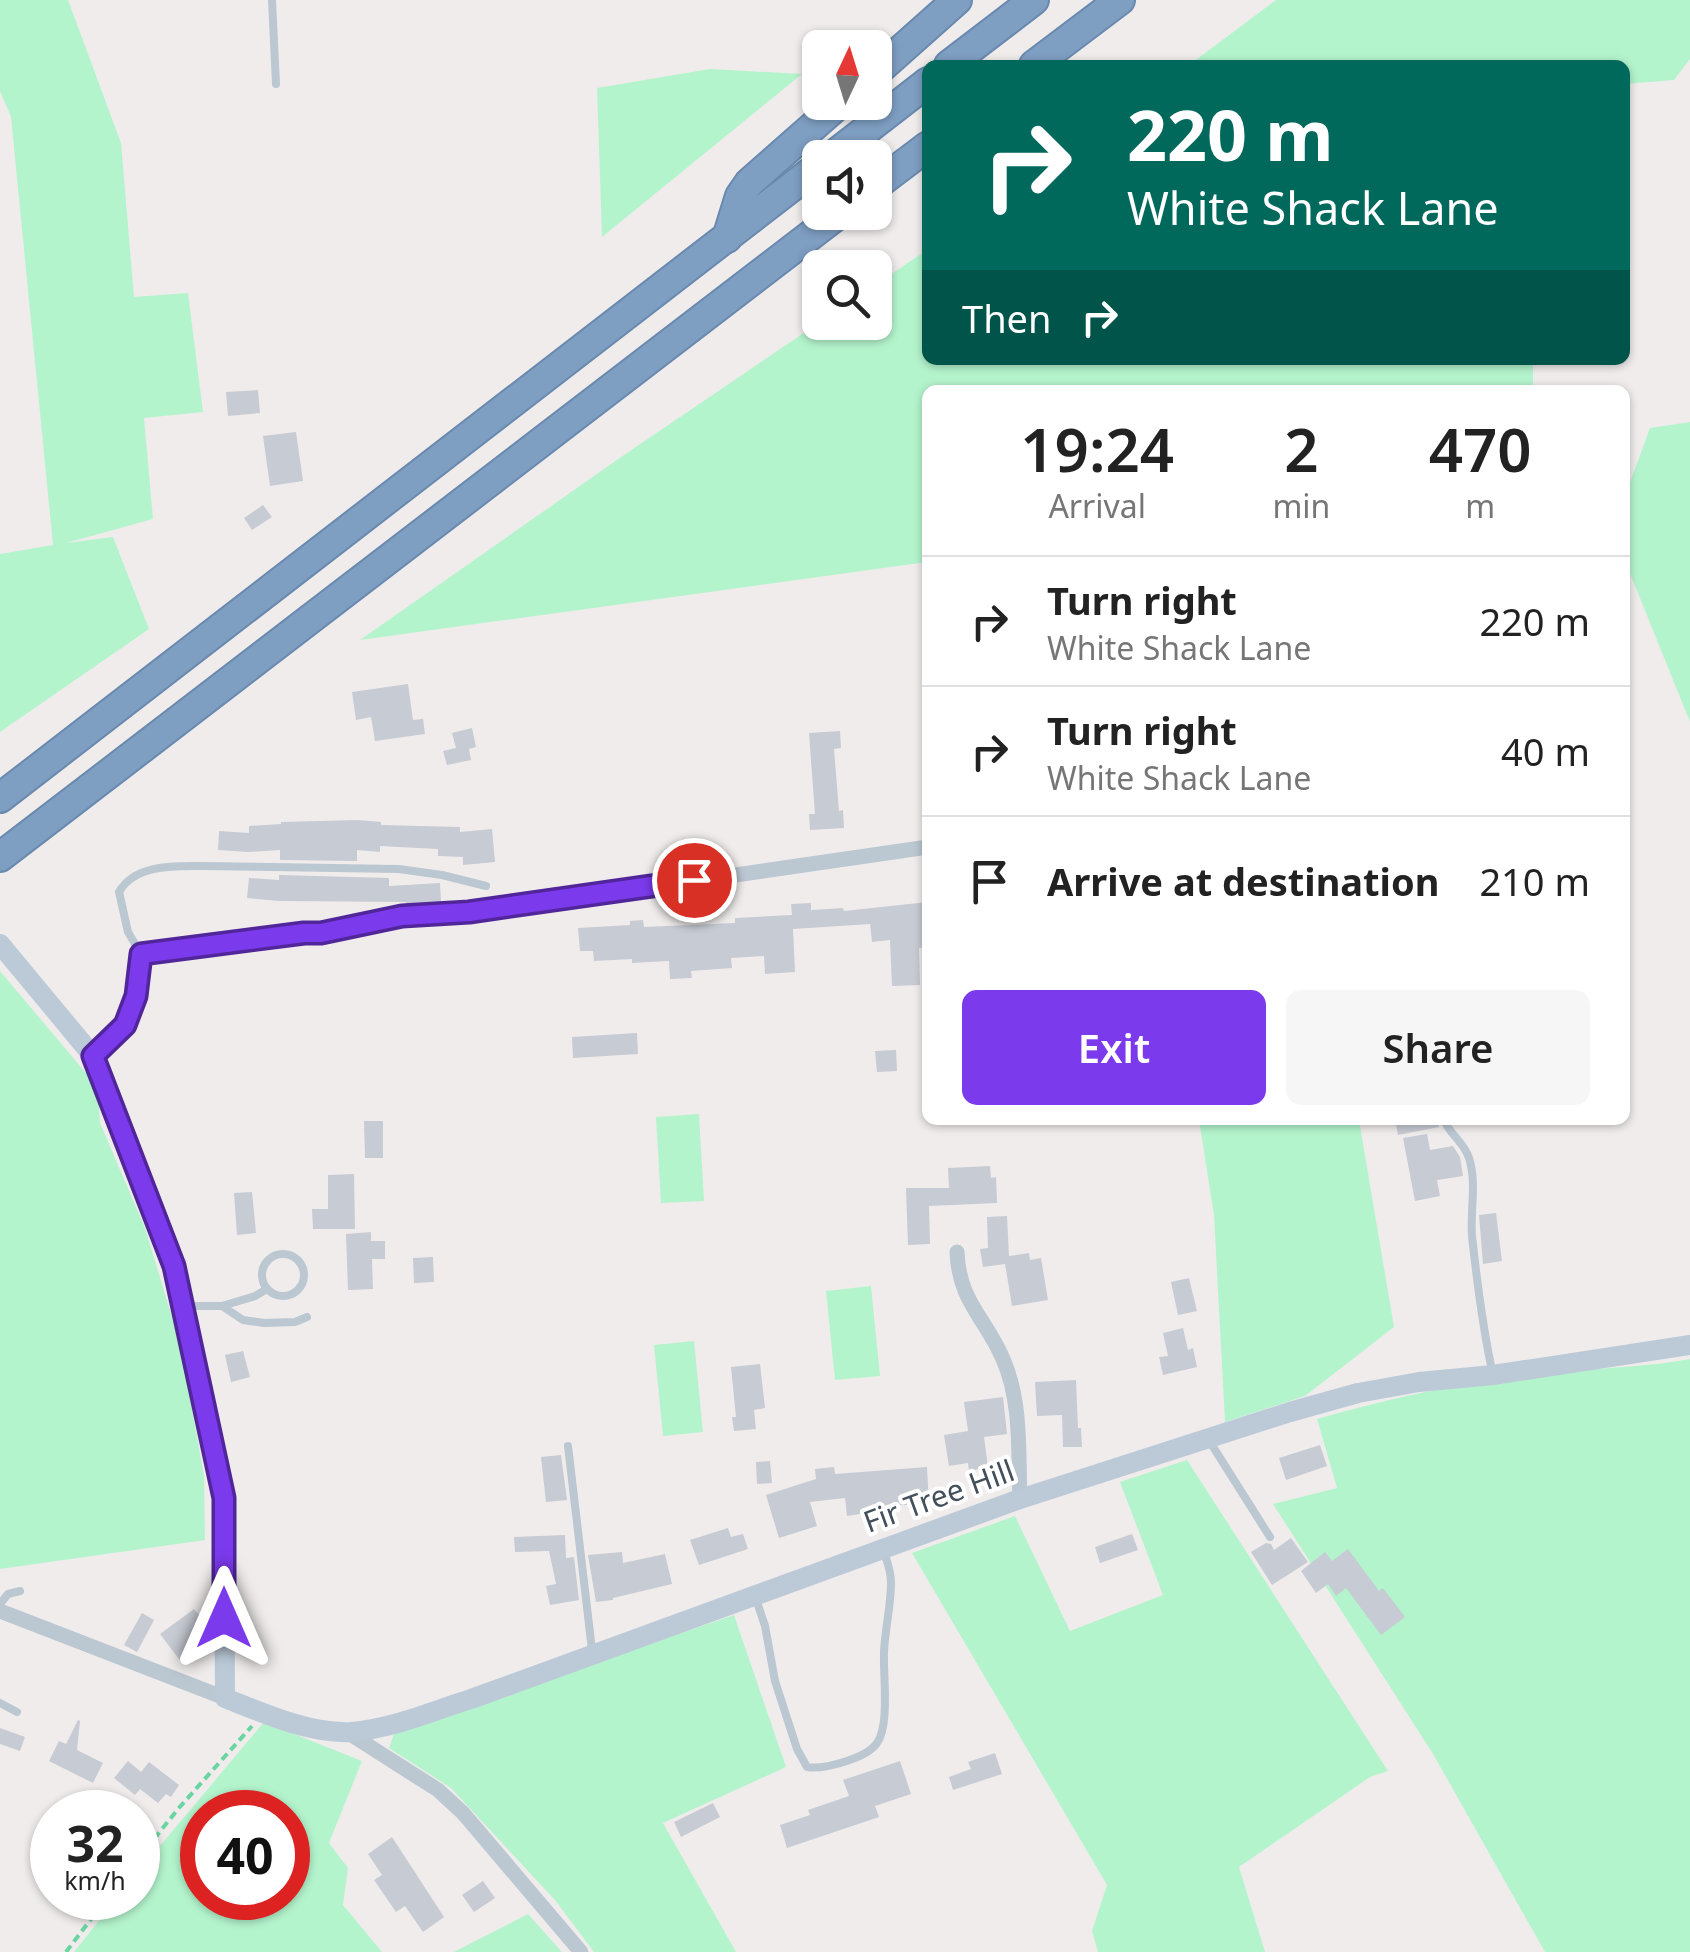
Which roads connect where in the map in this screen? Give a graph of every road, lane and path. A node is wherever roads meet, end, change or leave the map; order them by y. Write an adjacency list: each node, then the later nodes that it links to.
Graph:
1 (272, 0): 8 (lane)
2 (958, 0): 5 (highway)
3 (1034, 0): 6 (highway)
4 (1120, 0): 7 (highway)
5 (892, 58)
6 (956, 60)
7 (1041, 60)
8 (276, 84)
9 (922, 87): 11 (highway)
10 (820, 120): 16 (highway)
11 (853, 140)
12 (922, 151): 13 (highway)
13 (892, 173)
14 (802, 179): 16 (highway)
15 (819, 230): 19 (highway)
16 (727, 238): 17 (highway)
17 (0, 798)
18 (922, 847): 22 (street)
19 (0, 857)
20 (486, 886): 22 (lane)
21 (0, 944): 23 (street)
22 (141, 954): 23 (street)
23 (93, 1056): 27 (street)
24 (1445, 1125): 31 (lane)
25 (957, 1252): 34 (street)
26 (267, 1289): 26 (lane); 28 (lane)
27 (183, 1306): 28 (lane); 41 (street)
28 (222, 1306): 29 (lane)
29 (307, 1317)
30 (1690, 1346): 31 (street, Fir Tree Hill)
31 (1493, 1374): 32 (street, Fir Tree Hill)
32 (1208, 1438): 34 (street, Fir Tree Hill); 35 (lane)
33 (568, 1446): 40 (lane)
34 (1020, 1499): 36 (street, Fir Tree Hill)
35 (1270, 1536)
36 (882, 1549): 38 (street, Fir Tree Hill); 38 (lane)
37 (20, 1591): 39 (lane)
38 (754, 1596): 40 (street, Fir Tree Hill)
39 (0, 1608): 41 (street)
40 (592, 1655): 45 (street, Fir Tree Hill)
41 (224, 1698): 44 (street, Fir Tree Hill)
42 (0, 1703): 43 (lane)
43 (18, 1712)
44 (264, 1713): 45 (street, Fir Tree Hill); 46 (path)
45 (347, 1732): 49 (street)
46 (160, 1832)
47 (90, 1920): 48 (path)
48 (66, 1952)
49 (581, 1952)

